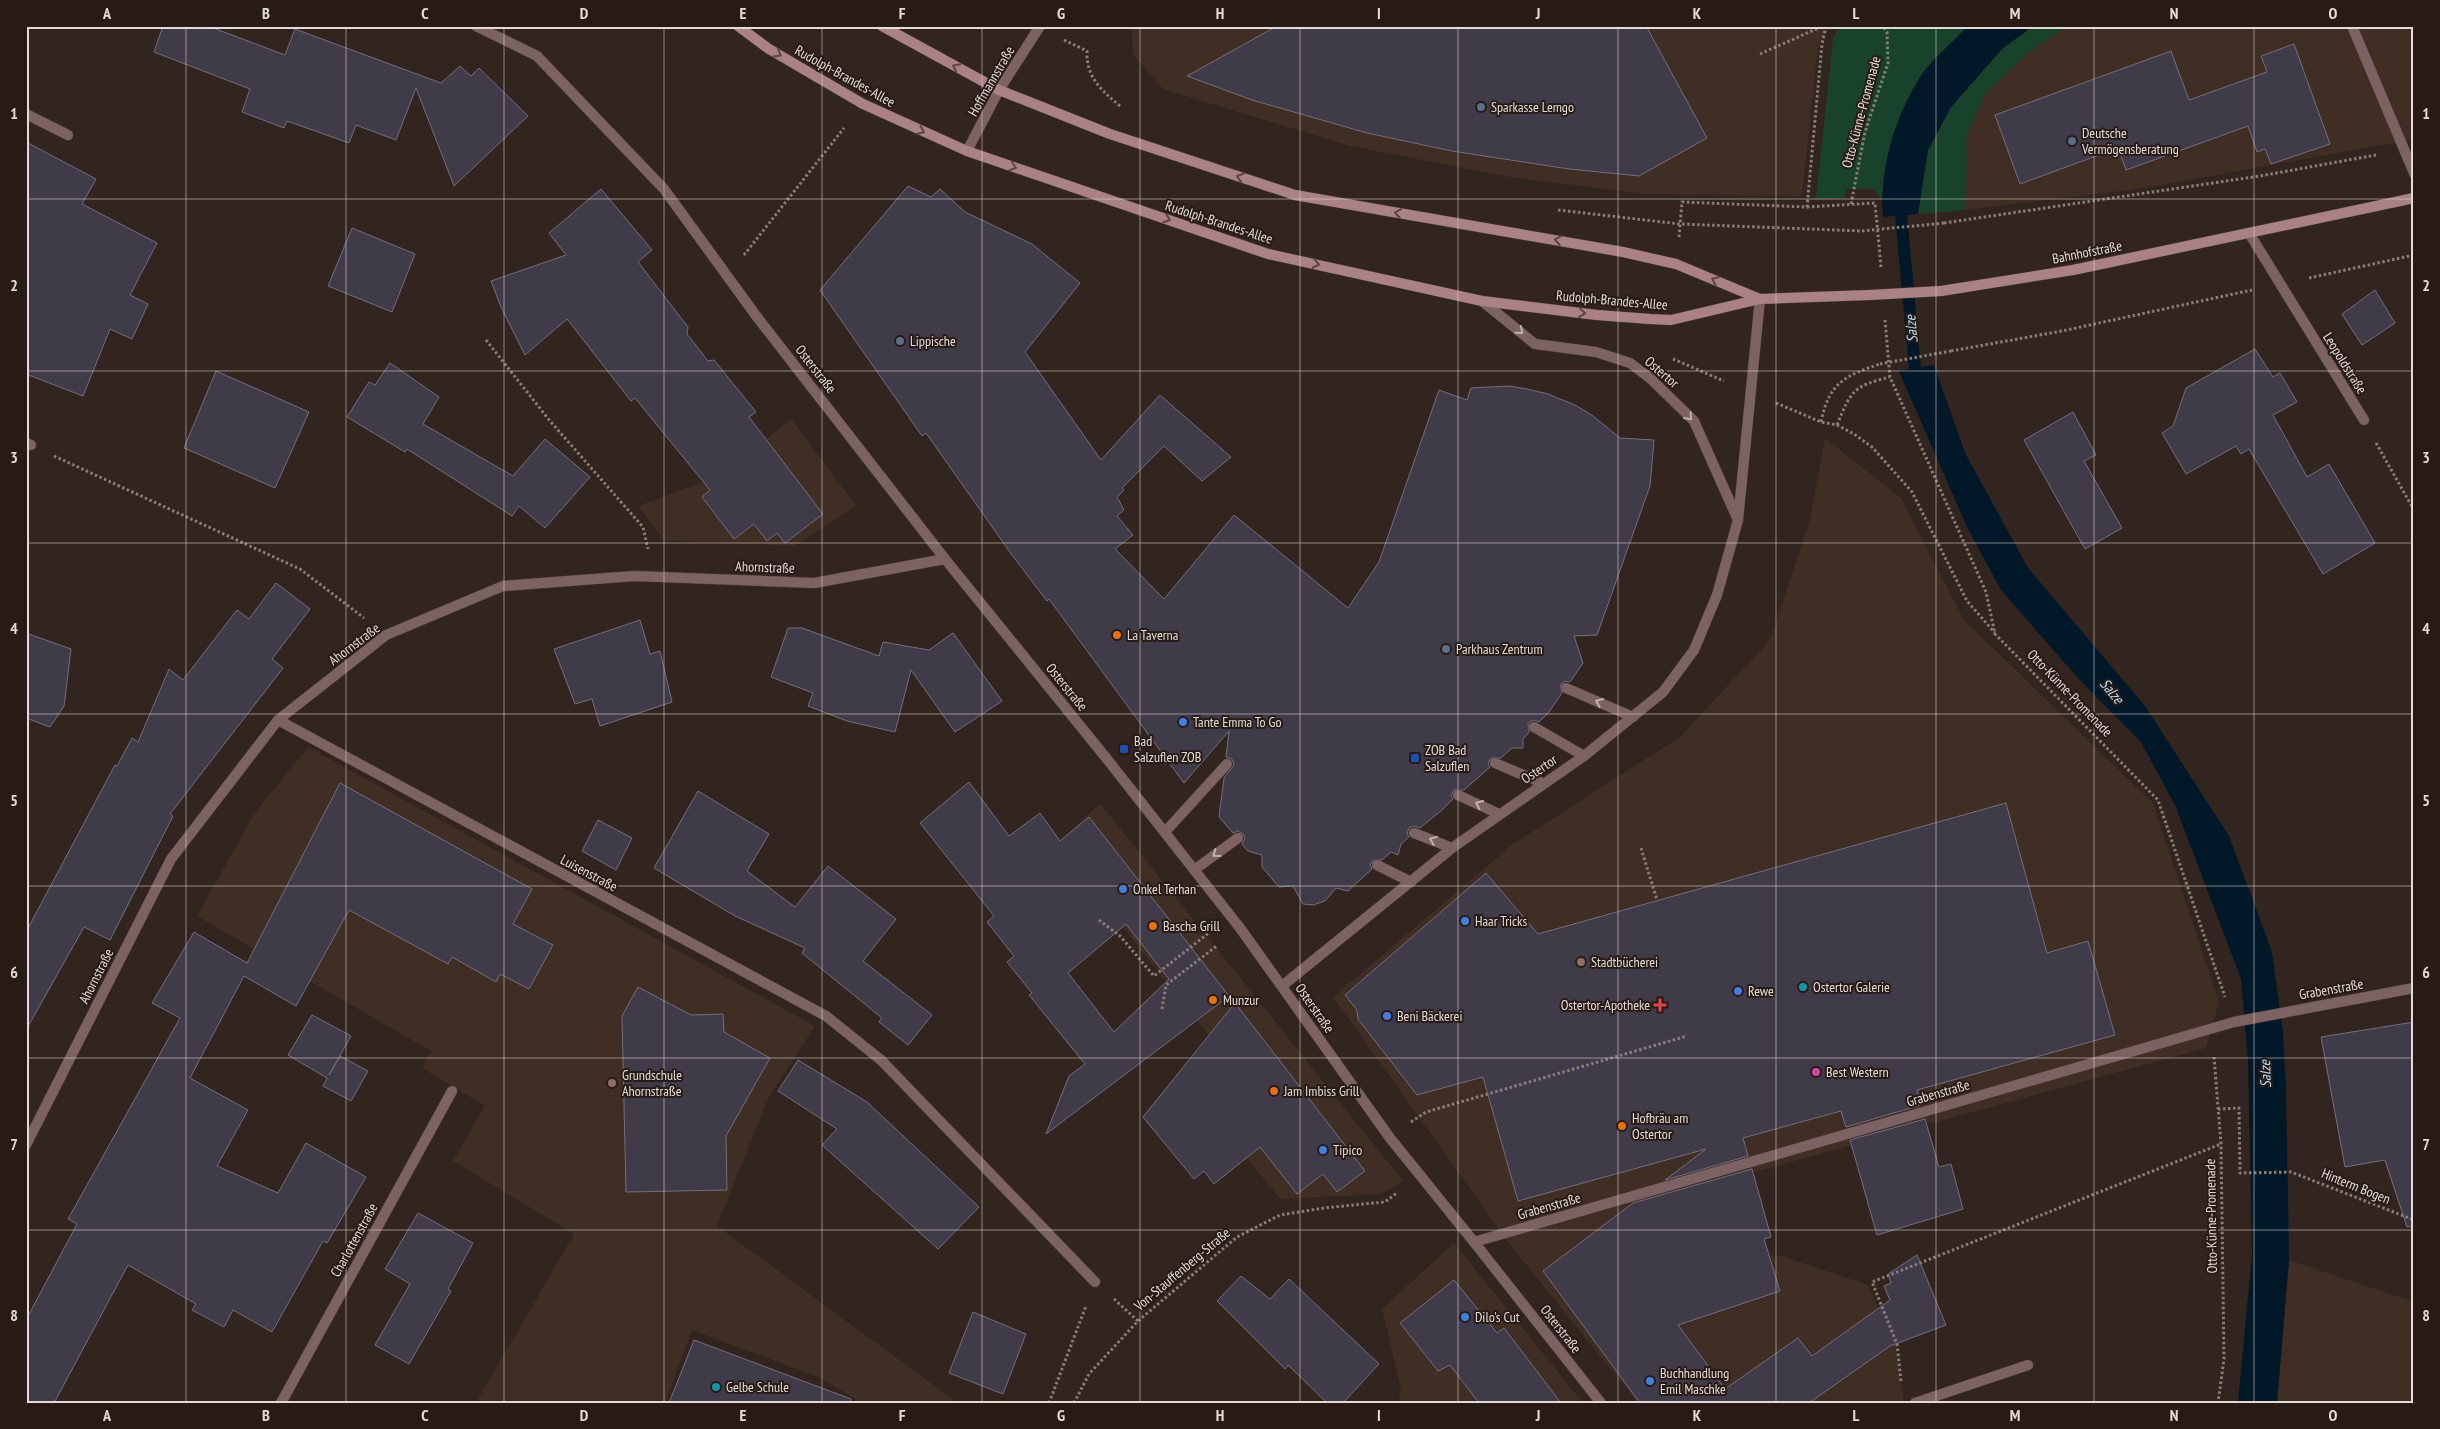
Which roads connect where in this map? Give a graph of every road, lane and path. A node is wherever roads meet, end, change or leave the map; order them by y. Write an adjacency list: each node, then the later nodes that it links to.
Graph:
1 (476, 26): 23 (street, Osterstraße)
2 (738, 26): 15 (main road, Rudolph-Brandes-Allee, one-way to 15)
3 (882, 26): 9 (main road, one-way to 3)
4 (1825, 26): 8 (path); 18 (path)
5 (1883, 26): 18 (path, Otto-Künne-Promenade)
6 (2352, 26): 14 (street)
7 (1040, 27): 9 (street, Hoffmannstraße); 10 (path)
8 (1760, 54)
9 (999, 90): 15 (street, Hoffmannstraße); 25 (main road, one-way to 9)
10 (1124, 110)
11 (26, 114): 13 (street)
12 (844, 128): 23 (path)
13 (68, 135)
14 (2404, 150): 16 (street); 20 (path, bridge)
15 (967, 152): 26 (main road, Rudolph-Brandes-Allee, one-way to 26)
16 (2414, 173)
17 (2414, 198): 21 (main road, Bahnhofstraße)
18 (1807, 207): 20 (path)
19 (1554, 210): 20 (path)
20 (1680, 224)
21 (2249, 233): 24 (street, Leopoldstraße); 25 (main road, Bahnhofstraße, bridge)
22 (2414, 255): 24 (path)
23 (728, 275): 33 (street, Osterstraße)
24 (2280, 284): 28 (street, Leopoldstraße); 29 (path, Otto-Künne-Promenade, bridge)
25 (1760, 299): 26 (main road, Rudolph-Brandes-Allee, one-way to 25); 32 (street, Ostertor)
26 (1482, 301): 32 (street, Ostertor, one-way to 32)
27 (486, 340): 34 (path)
28 (2364, 420): 31 (path)
29 (1837, 425): 35 (path, Otto-Künne-Promenade); 35 (path)
30 (28, 444): 36 (path)
31 (2414, 510)
32 (1738, 520): 38 (street, Ostertor)
33 (945, 559): 34 (street, Ahornstraße); 47 (street, Osterstraße)
34 (653, 576): 36 (street, Ahornstraße)
35 (1995, 634): 62 (path, Otto-Künne-Promenade)
36 (386, 635): 39 (street, Ahornstraße)
37 (1566, 688): 38 (street, one-way to 37)
38 (1633, 716): 41 (street, Ostertor)
39 (278, 720): 69 (street, Ahornstraße); 73 (street, Luisenstraße)
40 (1534, 727): 41 (street)
41 (1584, 756): 44 (street, Ostertor)
42 (1495, 763): 44 (street)
43 (1227, 764): 47 (street)
44 (1542, 783): 46 (street, Ostertor)
45 (1458, 795): 46 (street, one-way to 45)
46 (1499, 814): 50 (street, Ostertor)
47 (1165, 832): 53 (street, Osterstraße)
48 (1414, 833): 50 (street, one-way to 48)
49 (1238, 838): 53 (street, one-way to 53)
50 (1452, 848): 54 (street, Ostertor)
51 (1641, 848): 55 (path)
52 (1377, 865): 54 (street)
53 (1194, 870): 59 (street, Osterstraße)
54 (1411, 882): 59 (street, Ostertor)
55 (1657, 900)
56 (1099, 920): 57 (path)
57 (1187, 950)
58 (1196, 961): 61 (path)
59 (1282, 986): 67 (street, Osterstraße)
60 (2414, 988): 62 (street, Grabenstraße)
61 (1162, 1009)
62 (2234, 1022): 63 (street, Grabenstraße)
63 (2212, 1029): 66 (path, Otto-Künne-Promenade); 72 (street, Grabenstraße)
64 (1687, 1036): 67 (path)
65 (452, 1091): 76 (street, Charlottenstraße)
66 (2218, 1109): 68 (path, Otto-Künne-Promenade); 71 (path, Hinterm Bogen)
67 (1390, 1138): 70 (street, Osterstraße)
68 (2221, 1144): 75 (path); 81 (path, Otto-Künne-Promenade)
69 (26, 1145)
70 (1420, 1174): 72 (street, Osterstraße); 78 (path, Von-Stauffenberg-Straße)
71 (2414, 1220)
72 (1474, 1242): 79 (street, Osterstraße)
73 (1095, 1282): 77 (path)
74 (2028, 1365): 80 (street)
75 (1902, 1383)
76 (281, 1403)
77 (1048, 1403)
78 (1074, 1403)
79 (1601, 1403)
80 (1915, 1403)
81 (2218, 1403)

